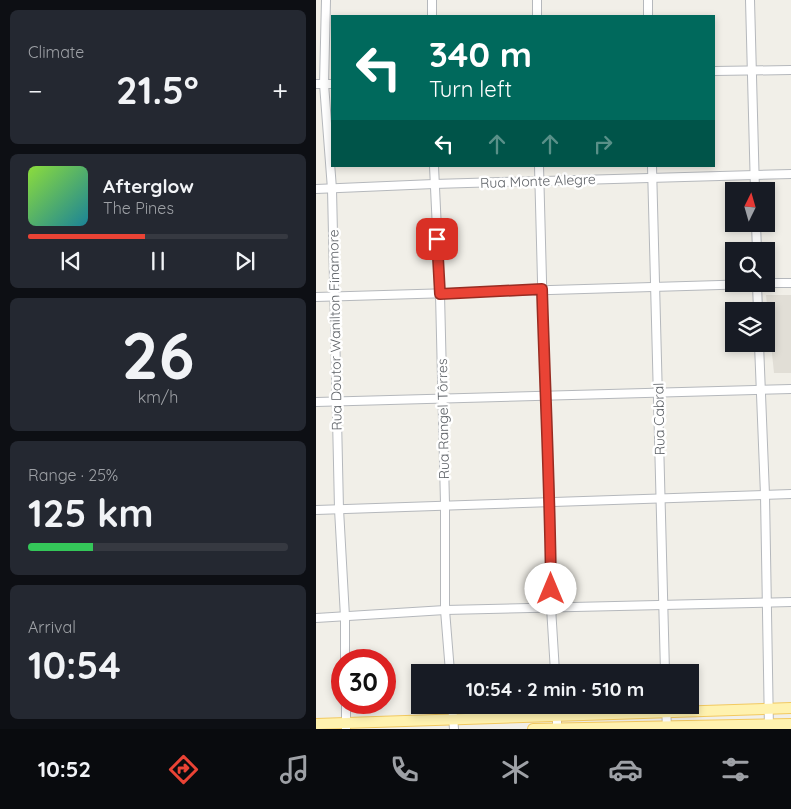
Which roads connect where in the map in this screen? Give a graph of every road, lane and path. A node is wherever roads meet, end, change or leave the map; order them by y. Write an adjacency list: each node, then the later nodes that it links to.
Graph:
1 (326, 0): 12 (street, Rua Doutor Wanilton Finamore)
2 (432, 0): 6 (street)
3 (537, 0): 7 (street)
4 (648, 0): 8 (street)
5 (750, 0): 11 (street)
6 (432, 15)
7 (536, 15)
8 (648, 15)
9 (791, 70): 11 (street)
10 (715, 71): 11 (street)
11 (751, 71): 17 (street)
12 (324, 84): 23 (street, Rua Doutor Wanilton Finamore)
13 (434, 167): 21 (street, Rua Rangel Tôrres)
14 (539, 167): 19 (street)
15 (652, 167): 18 (street, Rua Cabral)
16 (791, 174): 17 (street, Rua Monte Alegre)
17 (755, 175): 18 (street, Rua Monte Alegre); 20 (street)
18 (653, 177): 19 (street, Rua Monte Alegre); 27 (street, Rua Cabral)
19 (540, 181): 21 (street, Rua Monte Alegre); 28 (street)
20 (755, 182)
21 (434, 184): 23 (street, Rua Monte Alegre); 29 (street, Rua Rangel Tôrres)
22 (316, 189): 23 (street, Rua Monte Alegre)
23 (332, 189): 30 (street, Rua Doutor Wanilton Finamore)
24 (775, 283): 25 (street)
25 (791, 283)
26 (725, 285): 27 (street)
27 (655, 286): 28 (street); 35 (street, Rua Cabral)
28 (542, 289): 29 (street); 36 (street)
29 (440, 294): 30 (street); 37 (street, Rua Rangel Tôrres)
30 (334, 296): 31 (street); 39 (street, Rua Doutor Wanilton Finamore)
31 (316, 297)
32 (759, 352): 34 (street)
33 (791, 389): 34 (street)
34 (760, 390): 35 (street); 41 (street)
35 (658, 392): 36 (street); 42 (street, Rua Cabral)
36 (545, 395): 37 (street); 43 (street)
37 (442, 400): 39 (street); 44 (street, Rua Rangel Tôrres)
38 (316, 402): 39 (street)
39 (336, 402): 45 (street, Rua Doutor Wanilton Finamore)
40 (791, 494): 41 (street)
41 (765, 495): 42 (street); 47 (street)
42 (661, 498): 43 (street); 49 (street, Rua Cabral)
43 (550, 501): 44 (street); 50 (street)
44 (445, 504): 45 (street); 51 (street, Rua Rangel Tôrres)
45 (339, 508): 46 (street); 52 (street, Rua Doutor Wanilton Finamore)
46 (316, 510)
47 (767, 602): 48 (street); 49 (street); 60 (street)
48 (791, 602)
49 (664, 604): 50 (street); 57 (street, Rua Cabral)
50 (551, 607): 51 (street); 56 (street)
51 (445, 610): 52 (street); 55 (street, Rua Rangel Tôrres)
52 (345, 616): 53 (street); 54 (street, Rua Doutor Wanilton Finamore)
53 (316, 618)
54 (345, 649)
55 (449, 664)
56 (555, 664)
57 (665, 664)
58 (791, 708): 60 (main road)
59 (699, 709): 60 (main road)
60 (769, 709): 68 (street)
61 (528, 714): 65 (main road)
62 (557, 714): 69 (street)
63 (666, 714): 70 (street)
64 (316, 724): 67 (main road)
65 (454, 724): 67 (main road)
66 (791, 724): 68 (main road)
67 (346, 726)
68 (769, 727): 70 (main road)
69 (557, 728): 70 (main road); 71 (main road)
70 (667, 728)
71 (533, 729)

